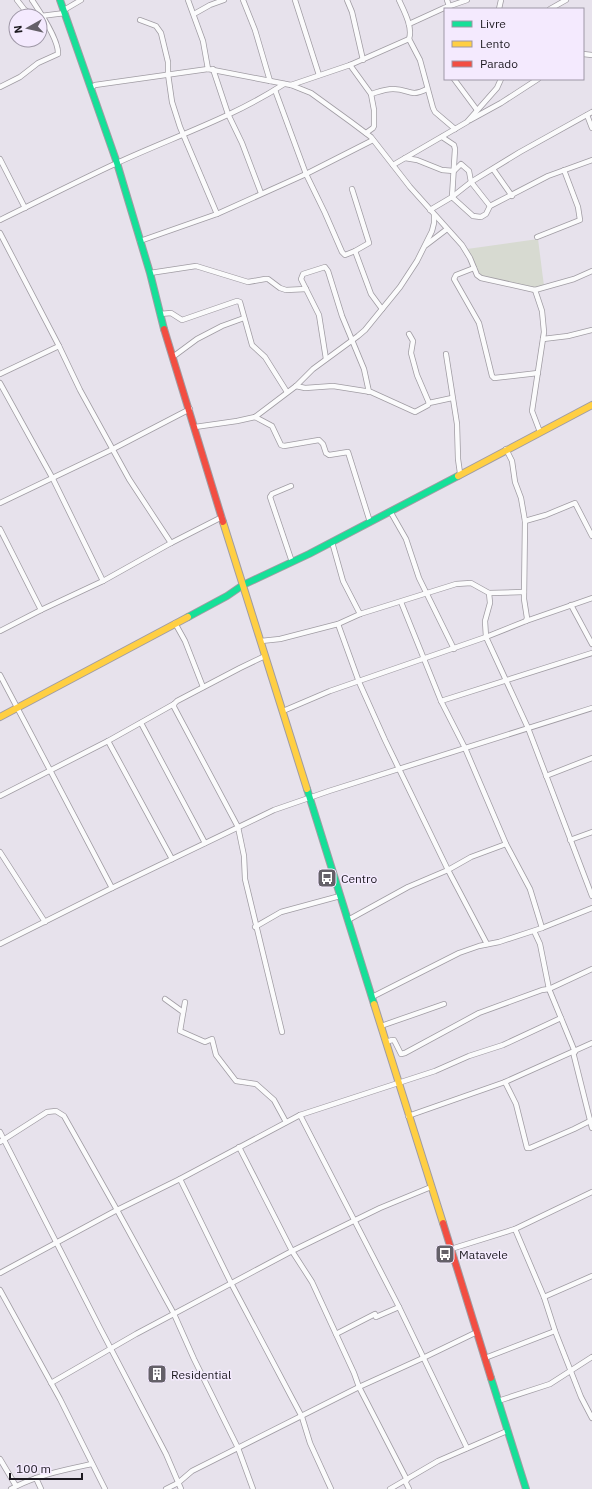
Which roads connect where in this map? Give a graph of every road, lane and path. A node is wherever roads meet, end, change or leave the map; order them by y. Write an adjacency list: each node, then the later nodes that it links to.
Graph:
1 (60, 0): 16 (main road)
2 (81, 0): 16 (street)
3 (188, 0): 17 (street)
4 (224, 0): 17 (street)
5 (243, 0): 31 (street)
6 (295, 0): 27 (street)
7 (348, 0): 23 (street)
8 (399, 0): 20 (street)
9 (447, 0): 13 (street)
10 (467, 0): 13 (street)
11 (566, 0): 12 (street)
12 (555, 2)
13 (449, 6): 15 (street)
14 (444, 8): 20 (street)
15 (445, 8)
16 (65, 12): 18 (street); 35 (main road)
17 (194, 14): 25 (street)
18 (48, 15)
19 (140, 20): 26 (street)
20 (409, 24): 22 (street)
21 (48, 27): 34 (street)
22 (409, 39): 23 (street); 36 (street)
23 (363, 60): 24 (street)
24 (350, 65): 27 (street); 38 (street)
25 (211, 69): 26 (street); 31 (street); 41 (street)
26 (168, 74): 35 (street); 47 (street)
27 (319, 75): 33 (street)
28 (455, 80): 39 (street)
29 (501, 80): 39 (street)
30 (536, 80): 43 (street)
31 (270, 81): 32 (street)
32 (284, 84): 33 (street); 37 (street)
33 (291, 85): 46 (street)
34 (0, 87)
35 (90, 88): 53 (main road)
36 (427, 89): 38 (street); 45 (street)
37 (275, 90): 41 (street); 58 (street)
38 (371, 94): 46 (street)
39 (477, 110): 43 (street)
40 (592, 112): 42 (street)
41 (228, 114): 47 (street); 61 (street)
42 (587, 115): 44 (street); 55 (street)
43 (467, 122): 45 (street)
44 (592, 128)
45 (455, 129): 48 (street)
46 (366, 133): 49 (street)
47 (184, 135): 53 (street); 67 (street)
48 (442, 137): 50 (street); 57 (street)
49 (373, 140): 54 (street); 58 (street)
50 (404, 158): 54 (street); 57 (street)
51 (0, 159): 65 (street)
52 (592, 160): 56 (street)
53 (117, 163): 65 (street); 73 (main road)
54 (393, 165): 66 (street)
55 (493, 169): 59 (street); 62 (street)
56 (564, 170): 62 (street); 72 (street)
57 (454, 171): 59 (street); 63 (street)
58 (306, 174): 61 (street); 75 (street)
59 (471, 182): 63 (street); 64 (street)
60 (352, 189): 75 (street)
61 (262, 193): 67 (street)
62 (512, 196): 64 (street)
63 (452, 197): 64 (street); 66 (street)
64 (490, 206)
65 (25, 208): 69 (street)
66 (430, 210): 68 (street)
67 (216, 214): 73 (street)
68 (434, 215): 70 (street); 74 (street)
69 (0, 220)
70 (447, 229): 74 (street); 76 (street)
71 (0, 233): 88 (street)
72 (537, 236)
73 (140, 241): 78 (main road)
74 (425, 246): 81 (street)
75 (355, 251): 81 (street)
76 (474, 268): 80 (street); 92 (street)
77 (592, 271): 80 (street)
78 (150, 273): 79 (street); 82 (main road)
79 (306, 289): 87 (street); 91 (street)
80 (535, 290): 86 (street)
81 (382, 309): 87 (street)
82 (160, 314): 83 (street); 90 (main road)
83 (244, 318): 90 (street); 96 (street)
84 (592, 330): 86 (street)
85 (409, 334): 99 (street)
86 (543, 339): 92 (street)
87 (353, 340): 91 (street); 97 (street)
88 (59, 346): 93 (street); 105 (street)
89 (446, 354): 98 (street)
90 (174, 356): 101 (main road)
91 (326, 359): 95 (street)
92 (538, 373): 104 (street)
93 (0, 374)
94 (0, 383): 108 (street)
95 (296, 386): 96 (street); 97 (street)
96 (287, 392): 102 (street)
97 (368, 392): 99 (street)
98 (452, 398): 99 (street); 107 (street)
99 (430, 403)
100 (592, 405): 104 (main road)
101 (190, 409): 103 (main road); 105 (street)
102 (255, 417): 103 (street); 114 (street)
103 (195, 426): 112 (main road)
104 (540, 432): 106 (main road)
105 (113, 449): 108 (street); 119 (street)
106 (506, 450): 107 (main road); 113 (street)
107 (460, 473): 111 (main road)
108 (53, 479): 110 (street); 121 (street)
109 (292, 486): 120 (street)
110 (0, 503)
111 (390, 511): 114 (main road); 125 (street)
112 (222, 517): 119 (street); 122 (main road)
113 (525, 521): 115 (street); 124 (street)
114 (370, 522): 118 (main road)
115 (590, 525): 117 (street)
116 (0, 530): 129 (street)
117 (592, 536)
118 (332, 542): 120 (main road); 130 (street)
119 (171, 543): 121 (street)
120 (292, 562): 122 (main road)
121 (104, 581): 129 (street)
122 (244, 585): 132 (main road); 136 (main road)
123 (489, 592): 124 (street); 125 (street); 135 (street)
124 (524, 592): 131 (street)
125 (427, 593): 127 (street); 138 (street)
126 (592, 598): 128 (street)
127 (400, 602): 130 (street); 141 (street)
128 (571, 605): 131 (street); 137 (street)
129 (41, 610): 134 (street)
130 (360, 614): 133 (street)
131 (526, 621): 135 (street)
132 (175, 623): 145 (street); 148 (main road)
133 (338, 624): 136 (street); 144 (street)
134 (0, 631)
135 (486, 637): 138 (street); 143 (street)
136 (262, 641): 140 (main road)
137 (592, 644)
138 (454, 649): 141 (street)
139 (592, 653): 143 (street)
140 (265, 656): 145 (street); 150 (main road)
141 (424, 660): 144 (street); 146 (street)
142 (0, 675): 148 (street)
143 (506, 681): 146 (street); 153 (street)
144 (359, 682): 150 (street); 157 (street)
145 (203, 687): 147 (street)
146 (441, 701): 155 (street)
147 (174, 704): 152 (street); 162 (street)
148 (17, 707): 151 (main road); 158 (street)
149 (592, 708): 153 (street)
150 (283, 712): 161 (main road)
151 (0, 717)
152 (140, 723): 154 (street); 165 (street)
153 (528, 728): 155 (street); 159 (street)
154 (108, 741): 158 (street); 168 (street)
155 (465, 748): 157 (street); 166 (street)
156 (592, 758): 159 (street)
157 (398, 769): 161 (street); 169 (street)
158 (50, 771): 160 (street); 170 (street)
159 (546, 776): 164 (street)
160 (0, 796)
161 (310, 797): 162 (street); 171 (main road)
162 (238, 827): 165 (street); 176 (street)
163 (592, 832): 164 (street)
164 (570, 840): 172 (street)
165 (205, 843): 168 (street)
166 (506, 844): 169 (street); 177 (street)
167 (0, 852): 175 (street)
168 (172, 859): 170 (street)
169 (448, 870): 174 (street); 180 (street)
170 (112, 888): 175 (street)
171 (340, 896): 174 (main road); 176 (street)
172 (592, 896)
173 (592, 908): 177 (street)
174 (348, 920): 183 (main road)
175 (45, 922): 179 (street)
176 (255, 927): 190 (street)
177 (542, 928): 178 (street)
178 (534, 931): 180 (street); 182 (street)
179 (0, 944)
180 (487, 944): 183 (street)
181 (592, 969): 182 (street)
182 (549, 989): 188 (street); 191 (street)
183 (372, 997): 189 (main road)
184 (165, 999): 187 (street)
185 (185, 1002): 187 (street)
186 (444, 1004): 189 (street)
187 (183, 1012): 199 (street)
188 (561, 1018): 193 (street); 195 (street)
189 (381, 1026): 191 (main road)
190 (282, 1032)
191 (386, 1042): 195 (main road)
192 (592, 1043): 193 (street)
193 (574, 1052): 194 (street); 198 (street)
194 (505, 1082): 197 (street); 198 (street)
195 (398, 1083): 196 (street); 197 (main road)
196 (300, 1115): 199 (street); 208 (street)
197 (408, 1116): 205 (main road)
198 (591, 1120): 200 (street)
199 (286, 1122): 203 (street)
200 (592, 1128)
201 (0, 1132): 202 (street)
202 (2, 1141): 207 (street); 210 (street)
203 (239, 1147): 204 (street); 212 (street)
204 (180, 1179): 207 (street); 215 (street)
205 (431, 1187): 208 (street); 211 (main road)
206 (592, 1192): 209 (street)
207 (118, 1210): 210 (street); 219 (street)
208 (353, 1220): 212 (street); 218 (street)
209 (515, 1229): 211 (street); 217 (street)
210 (56, 1242): 213 (street); 223 (street)
211 (451, 1249): 221 (main road)
212 (292, 1251): 215 (street); 222 (street)
213 (0, 1273)
214 (592, 1276): 217 (street)
215 (231, 1283): 219 (street); 231 (street)
216 (0, 1290): 228 (street)
217 (544, 1297): 220 (street)
218 (398, 1307): 222 (street); 225 (street)
219 (174, 1314): 223 (street); 234 (street)
220 (555, 1330): 226 (street); 227 (street)
221 (477, 1332): 225 (street); 226 (main road)
222 (336, 1334): 229 (street)
223 (110, 1349): 228 (street); 240 (street)
224 (592, 1357): 227 (street)
225 (423, 1358): 229 (street); 235 (street)
226 (485, 1358): 230 (main road)
227 (572, 1369): 230 (street); 232 (street)
228 (51, 1383): 237 (street)
229 (360, 1387): 231 (street); 239 (street)
230 (498, 1401): 233 (main road)
231 (302, 1417): 234 (street); 247 (street)
232 (592, 1418)
233 (507, 1431): 235 (street); 250 (main road)
234 (238, 1448): 240 (street); 246 (street)
235 (467, 1448): 239 (street)
236 (0, 1459): 241 (street)
237 (92, 1464): 238 (street); 243 (street)
238 (36, 1478): 241 (street); 242 (street)
239 (406, 1480): 248 (street); 249 (street)
240 (178, 1483): 244 (street); 245 (street)
241 (14, 1488)
242 (41, 1489)
243 (105, 1489)
244 (166, 1489)
245 (180, 1489)
246 (253, 1489)
247 (331, 1489)
248 (390, 1489)
249 (409, 1489)
250 (526, 1489)

